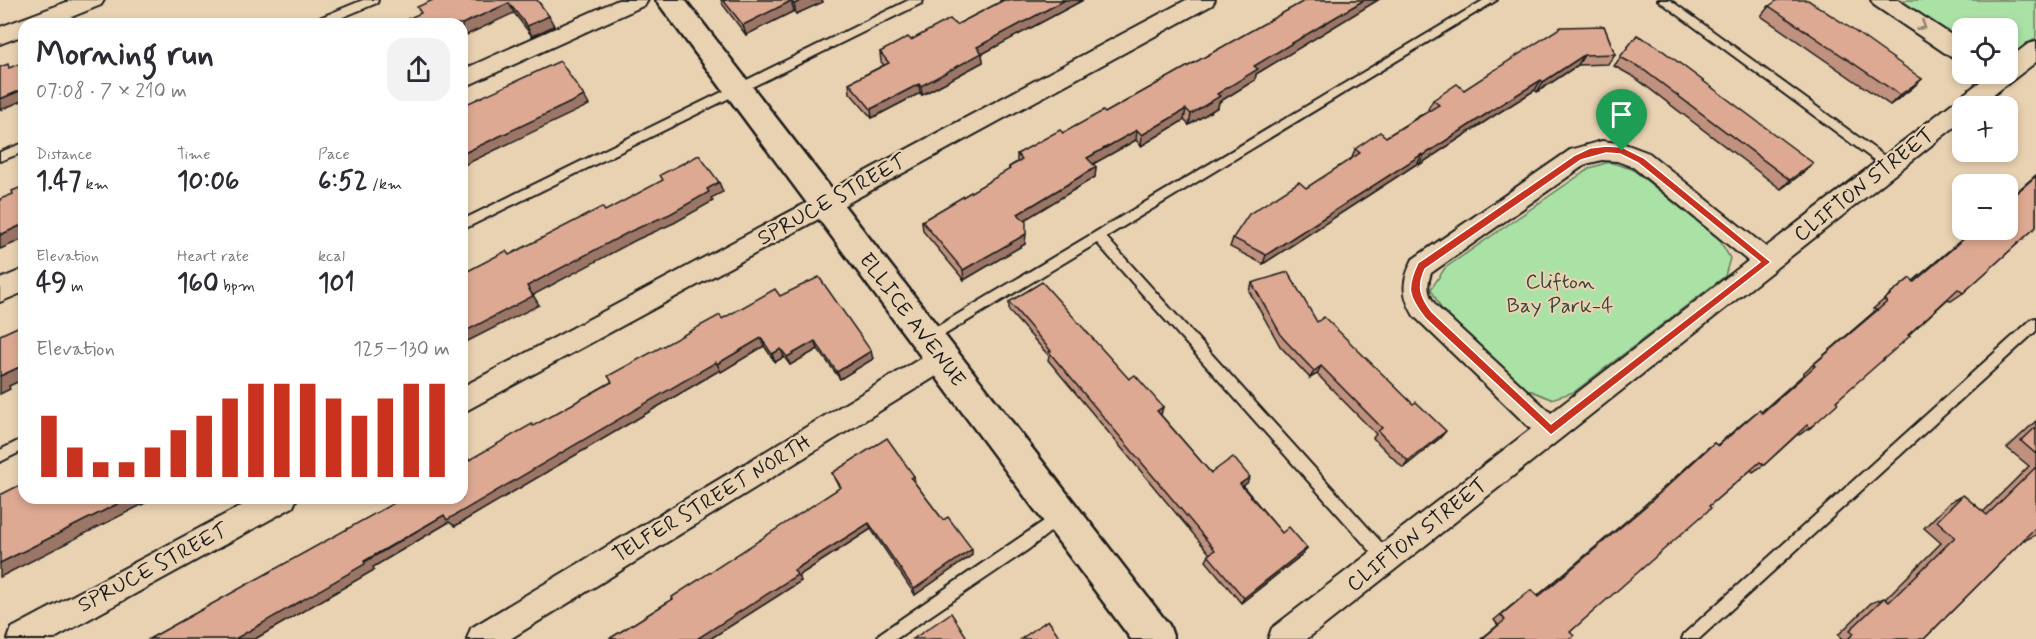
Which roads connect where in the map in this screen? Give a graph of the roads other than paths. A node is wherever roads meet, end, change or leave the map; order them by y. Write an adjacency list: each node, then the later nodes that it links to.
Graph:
1 (93, 0): 10 (street)
2 (373, 0): 11 (lane)
3 (637, 0): 17 (street)
4 (669, 0): 19 (main road, ELLICE AVENUE)
5 (918, 0): 19 (lane)
6 (1204, 0): 25 (street, SPRUCE STREET)
7 (1492, 0): 27 (lane)
8 (1663, 0): 24 (lane)
9 (1882, 0): 14 (street, one-way to 14)
10 (47, 18)
11 (330, 18)
12 (18, 29): 13 (street)
13 (0, 36)
14 (1952, 46)
15 (2036, 50): 16 (street, CLIFTON STREET)
16 (2018, 62)
17 (468, 77)
18 (1989, 84): 20 (street, CLIFTON STREET)
19 (737, 87): 25 (main road, ELLICE AVENUE); 26 (lane)
20 (1976, 96)
21 (1952, 116): 24 (street, CLIFTON STREET)
22 (18, 150): 23 (lane)
23 (0, 157)
24 (1890, 166): 28 (street, CLIFTON STREET)
25 (825, 204): 32 (main road, ELLICE AVENUE); 33 (street, SPRUCE STREET)
26 (468, 222)
27 (1099, 237): 32 (lane); 39 (lane)
28 (1766, 262): 34 (street, CLIFTON STREET); 34 (street)
29 (18, 283): 30 (street)
30 (0, 291)
31 (2036, 323): 45 (lane)
32 (934, 349): 38 (main road, ELLICE AVENUE); 41 (street, TELFER STREET NORTH)
33 (468, 398)
34 (1551, 430): 39 (street, CLIFTON STREET)
35 (18, 447): 36 (lane)
36 (0, 456)
37 (272, 504): 40 (street, SPRUCE STREET)
38 (1060, 516): 42 (lane); 43 (main road, ELLICE AVENUE)
39 (1386, 558): 44 (street, CLIFTON STREET)
40 (23, 639)
41 (482, 639)
42 (884, 639)
43 (1155, 639)
44 (1282, 639)
45 (1689, 639)

